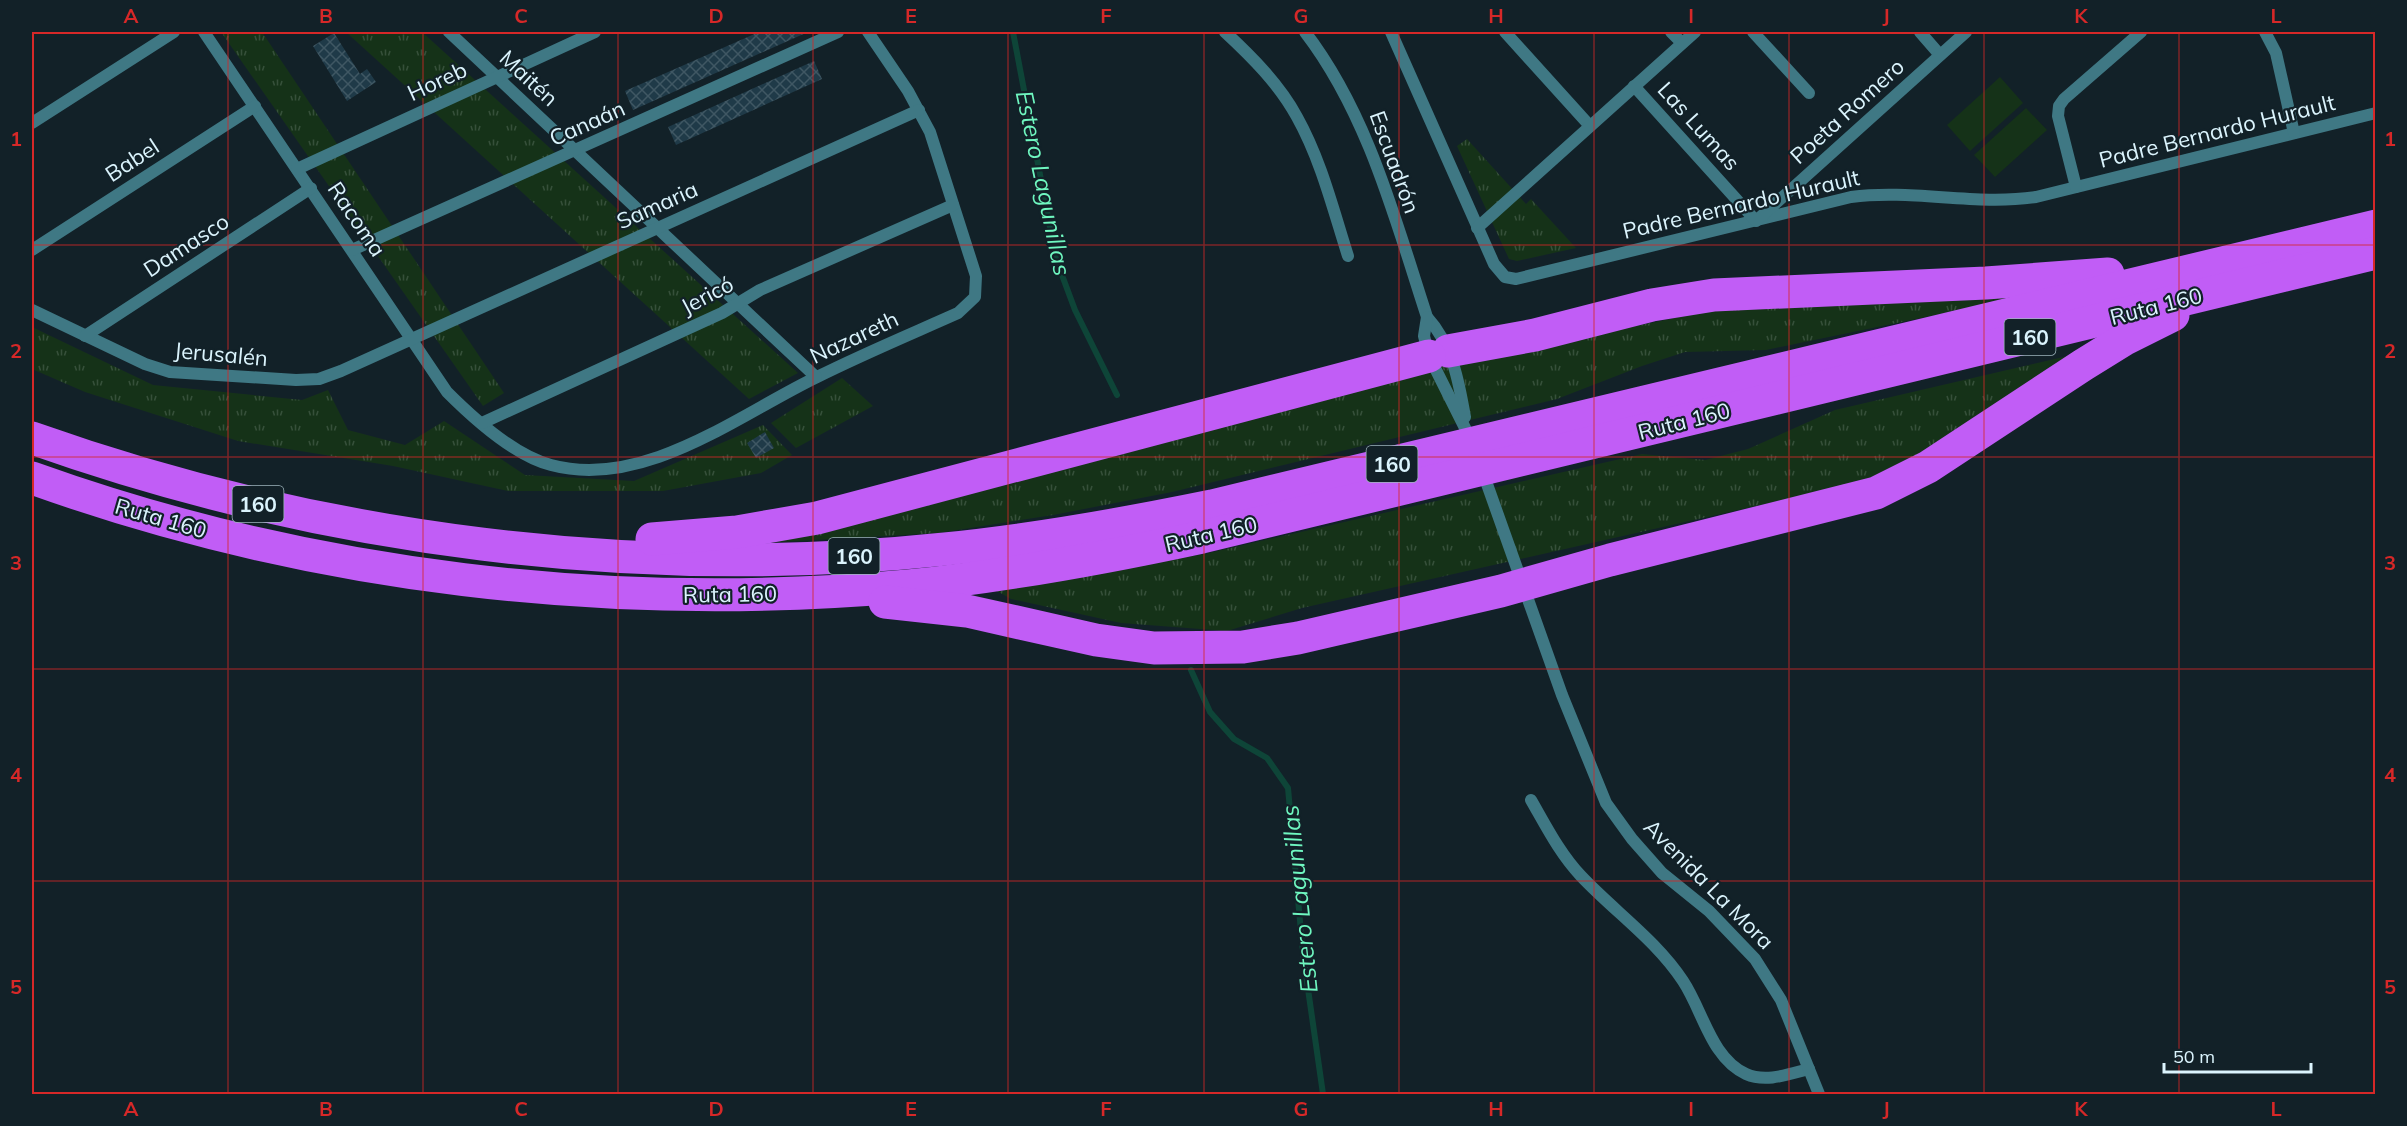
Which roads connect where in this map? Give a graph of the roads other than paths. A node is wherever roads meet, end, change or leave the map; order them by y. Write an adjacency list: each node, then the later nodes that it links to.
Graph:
1 (174, 32): 26 (street)
2 (204, 32): 23 (street, Racoma)
3 (449, 32): 20 (street, Maitén)
4 (595, 32): 20 (street, Horeb)
5 (838, 32): 29 (street, Canaán)
6 (868, 32): 24 (street, Nazareth)
7 (1225, 32): 41 (street)
8 (1305, 32): 46 (street, Escuadrón)
9 (1505, 32): 27 (street)
10 (1671, 32): 18 (street)
11 (1695, 32): 18 (street)
12 (1753, 32): 22 (street)
13 (1920, 32): 19 (street)
14 (1966, 32): 19 (street, Poeta Romero)
15 (2141, 32): 31 (street)
16 (2265, 32): 28 (street)
17 (1395, 33): 37 (street, Escuadrón)
18 (1682, 43): 21 (street)
19 (1940, 54): 34 (street, Poeta Romero)
20 (497, 76): 29 (street, Maitén); 30 (street, Horeb)
21 (1634, 86): 27 (street); 34 (street, Las Lumas)
22 (1809, 93)
23 (255, 106): 30 (street, Racoma); 38 (street, Babel)
24 (919, 110): 33 (street, Nazareth); 36 (street, Samaria)
25 (2376, 113): 28 (street, Padre Bernardo Hurault)
26 (32, 123)
27 (1590, 126): 37 (street)
28 (2294, 133): 31 (street, Padre Bernardo Hurault)
29 (576, 151): 36 (street, Maitén); 39 (street, Canaán)
30 (297, 169): 32 (street, Racoma)
31 (2076, 187): 34 (street, Padre Bernardo Hurault)
32 (311, 188): 39 (street, Racoma); 47 (street, Damasco)
33 (953, 205): 44 (street, Jericó); 50 (street, Nazareth)
34 (1756, 222): 43 (street, Padre Bernardo Hurault)
35 (2376, 226): 42 (highway, Ruta 160 / 160)
36 (658, 228): 44 (street, Maitén); 48 (street, Samaria)
37 (1477, 228): 43 (street, Escuadrón)
38 (32, 250)
39 (352, 250): 48 (street, Racoma)
40 (2376, 253): 42 (highway, Ruta 160 / 160)
41 (1348, 256)
42 (2231, 274): 49 (highway); 55 (highway, Ruta 160 / 160); 56 (highway); 57 (highway, Ruta 160 / 160)
43 (1505, 277)
44 (738, 303): 50 (street, Maitén); 51 (street, Jericó)
45 (32, 310): 47 (street, Jerusalén)
46 (1427, 317): 49 (street, Escuadrón); 49 (street, Escuadrón)
47 (85, 336): 48 (street, Jerusalén)
48 (412, 338): 51 (street, Racoma)
49 (1439, 353): 52 (street, Escuadrón); 52 (street, Escuadrón); 55 (highway)
50 (816, 377): 51 (street, Nazareth)
51 (482, 423)
52 (1466, 425): 56 (street, Avenida La Mora)
53 (32, 438): 55 (highway, Ruta 160 / 160)
54 (32, 478): 57 (highway, Ruta 160 / 160)
55 (491, 544)
56 (1523, 585): 57 (highway); 59 (street, Avenida La Mora)
57 (775, 593)
58 (1532, 800): 59 (street)
59 (1809, 1069): 60 (street, Avenida La Mora)
60 (1819, 1095)

